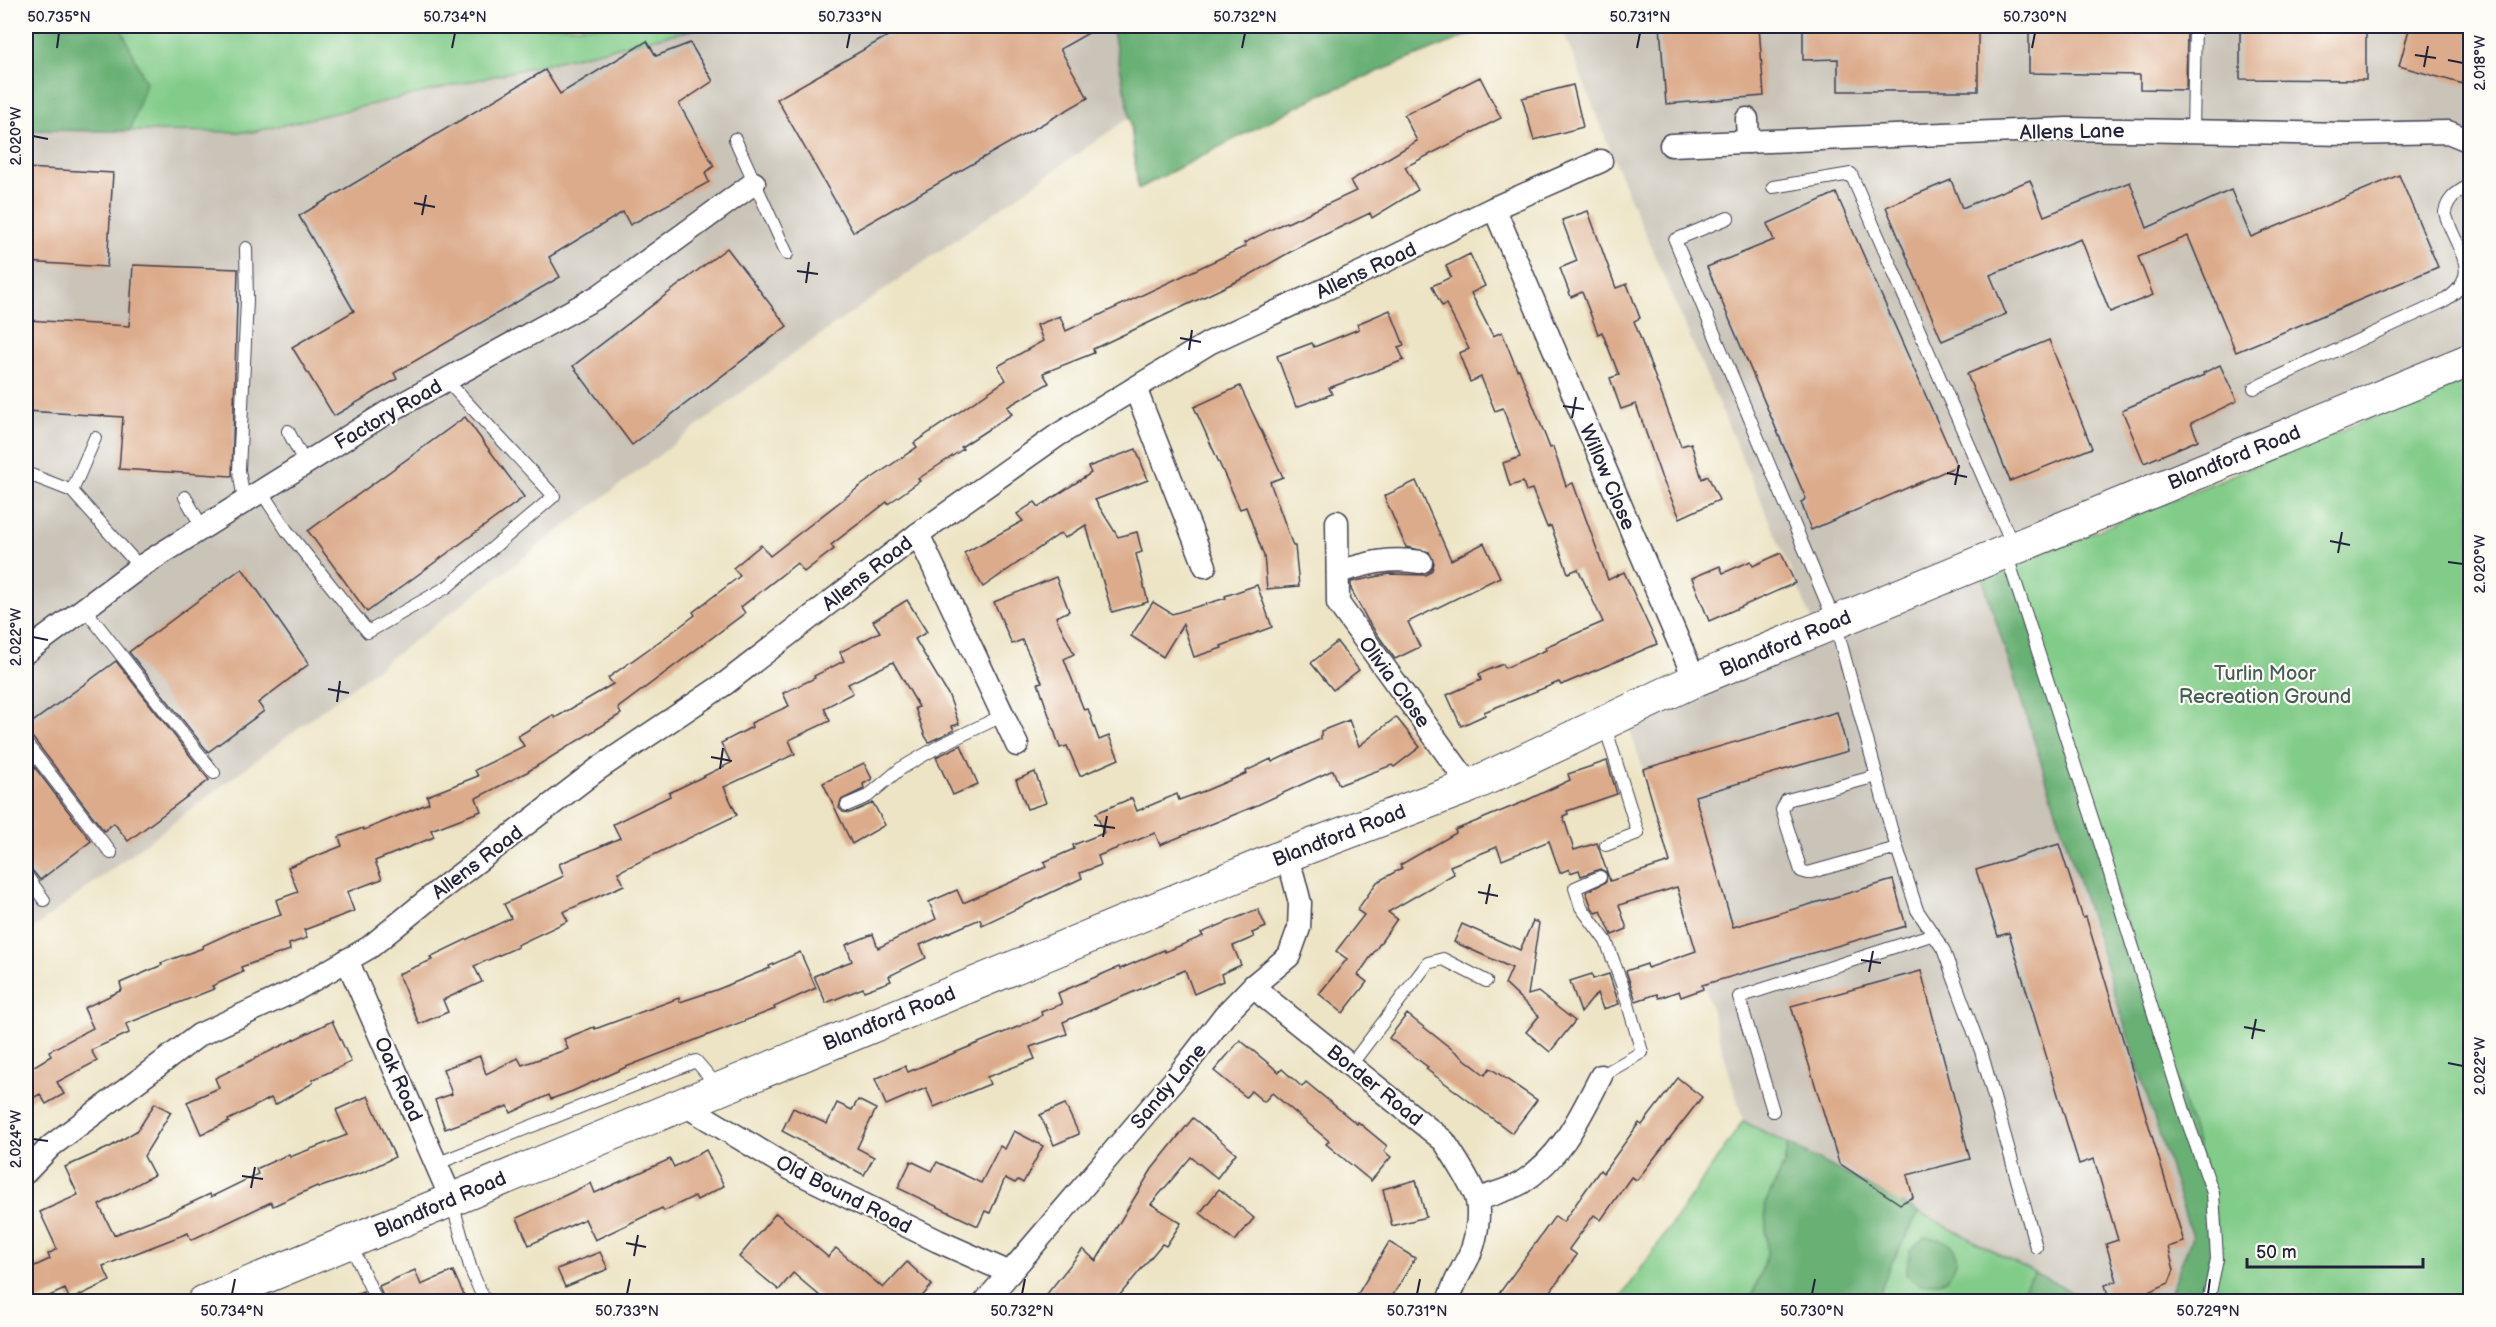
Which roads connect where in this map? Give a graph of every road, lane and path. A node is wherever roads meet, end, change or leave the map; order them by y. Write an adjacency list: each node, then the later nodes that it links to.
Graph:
1 (2195, 26): 3 (lane)
2 (1747, 119): 6 (street)
3 (2193, 131): 5 (street, Allens Lane); 6 (street, Allens Lane)
4 (735, 139): 9 (lane)
5 (2470, 141)
6 (1748, 142): 7 (street, Allens Lane)
7 (1671, 145)
8 (1601, 161): 12 (street, Allens Road)
9 (754, 183): 15 (lane); 17 (street, Factory Road)
10 (2470, 185): 19 (lane)
11 (1773, 187): 30 (lane)
12 (1494, 208): 18 (street, Allens Road); 38 (street, Willow Close)
13 (1728, 218): 36 (lane)
14 (246, 248): 25 (lane)
15 (787, 254)
16 (2470, 360): 30 (main road, Blandford Road)
17 (446, 380): 22 (street, Factory Road); 25 (lane)
18 (1135, 388): 29 (street, Allens Road); 32 (street)
19 (2254, 388)
20 (288, 431): 22 (lane)
21 (95, 438): 24 (lane)
22 (305, 464): 25 (street, Factory Road)
23 (26, 472): 24 (lane)
24 (72, 491): 33 (lane)
25 (253, 496): 28 (street, Factory Road)
26 (186, 497): 28 (lane)
27 (1337, 522): 34 (street, Olivia Close)
28 (202, 527): 33 (street, Factory Road)
29 (918, 534): 39 (street, Allens Road); 55 (street, Allens Road)
30 (2009, 550): 36 (main road, Blandford Road); 75 (lane)
31 (1421, 562): 34 (street)
32 (1205, 566)
33 (140, 567): 35 (street, Factory Road)
34 (1338, 572): 45 (street, Olivia Close)
35 (84, 608): 37 (street, Factory Road); 43 (lane)
36 (1835, 622): 38 (main road, Blandford Road); 44 (lane)
37 (26, 652)
38 (1695, 680): 40 (main road, Blandford Road)
39 (1004, 715): 42 (street, Allens Road); 46 (lane)
40 (1604, 722): 45 (main road, Blandford Road); 47 (lane)
41 (26, 743): 49 (lane)
42 (1017, 745)
43 (213, 773)
44 (1877, 776): 48 (lane); 48 (lane)
45 (1470, 786): 50 (main road, Blandford Road)
46 (848, 805)
47 (1606, 845)
48 (1898, 848): 54 (lane)
49 (111, 854)
50 (1284, 856): 57 (street, Sandy Lane); 60 (main road, Blandford Road)
51 (26, 875): 53 (lane)
52 (1600, 877): 59 (lane)
53 (44, 900)
54 (1934, 934): 62 (lane); 68 (lane)
55 (347, 960): 63 (street, Oak Road); 64 (street, Allens Road)
56 (1486, 981): 58 (lane)
57 (1254, 985): 58 (street, Border Road); 69 (street, Sandy Lane)
58 (1350, 1066): 66 (street, Border Road)
59 (1601, 1076): 66 (street)
60 (720, 1089): 61 (main road, Blandford Road); 63 (lane)
61 (683, 1104): 65 (main road, Blandford Road); 69 (street, Old Bound Road)
62 (1773, 1111)
63 (436, 1164): 65 (street, Oak Road)
64 (26, 1172)
65 (451, 1198): 67 (main road, Blandford Road); 72 (lane)
66 (1478, 1200): 74 (street)
67 (350, 1242): 70 (main road, Blandford Road); 71 (lane)
68 (2036, 1247)
69 (1010, 1272): 73 (street, Sandy Lane)
70 (204, 1302)
71 (377, 1302)
72 (485, 1302)
73 (985, 1302)
74 (1448, 1302)
75 (2208, 1302)

